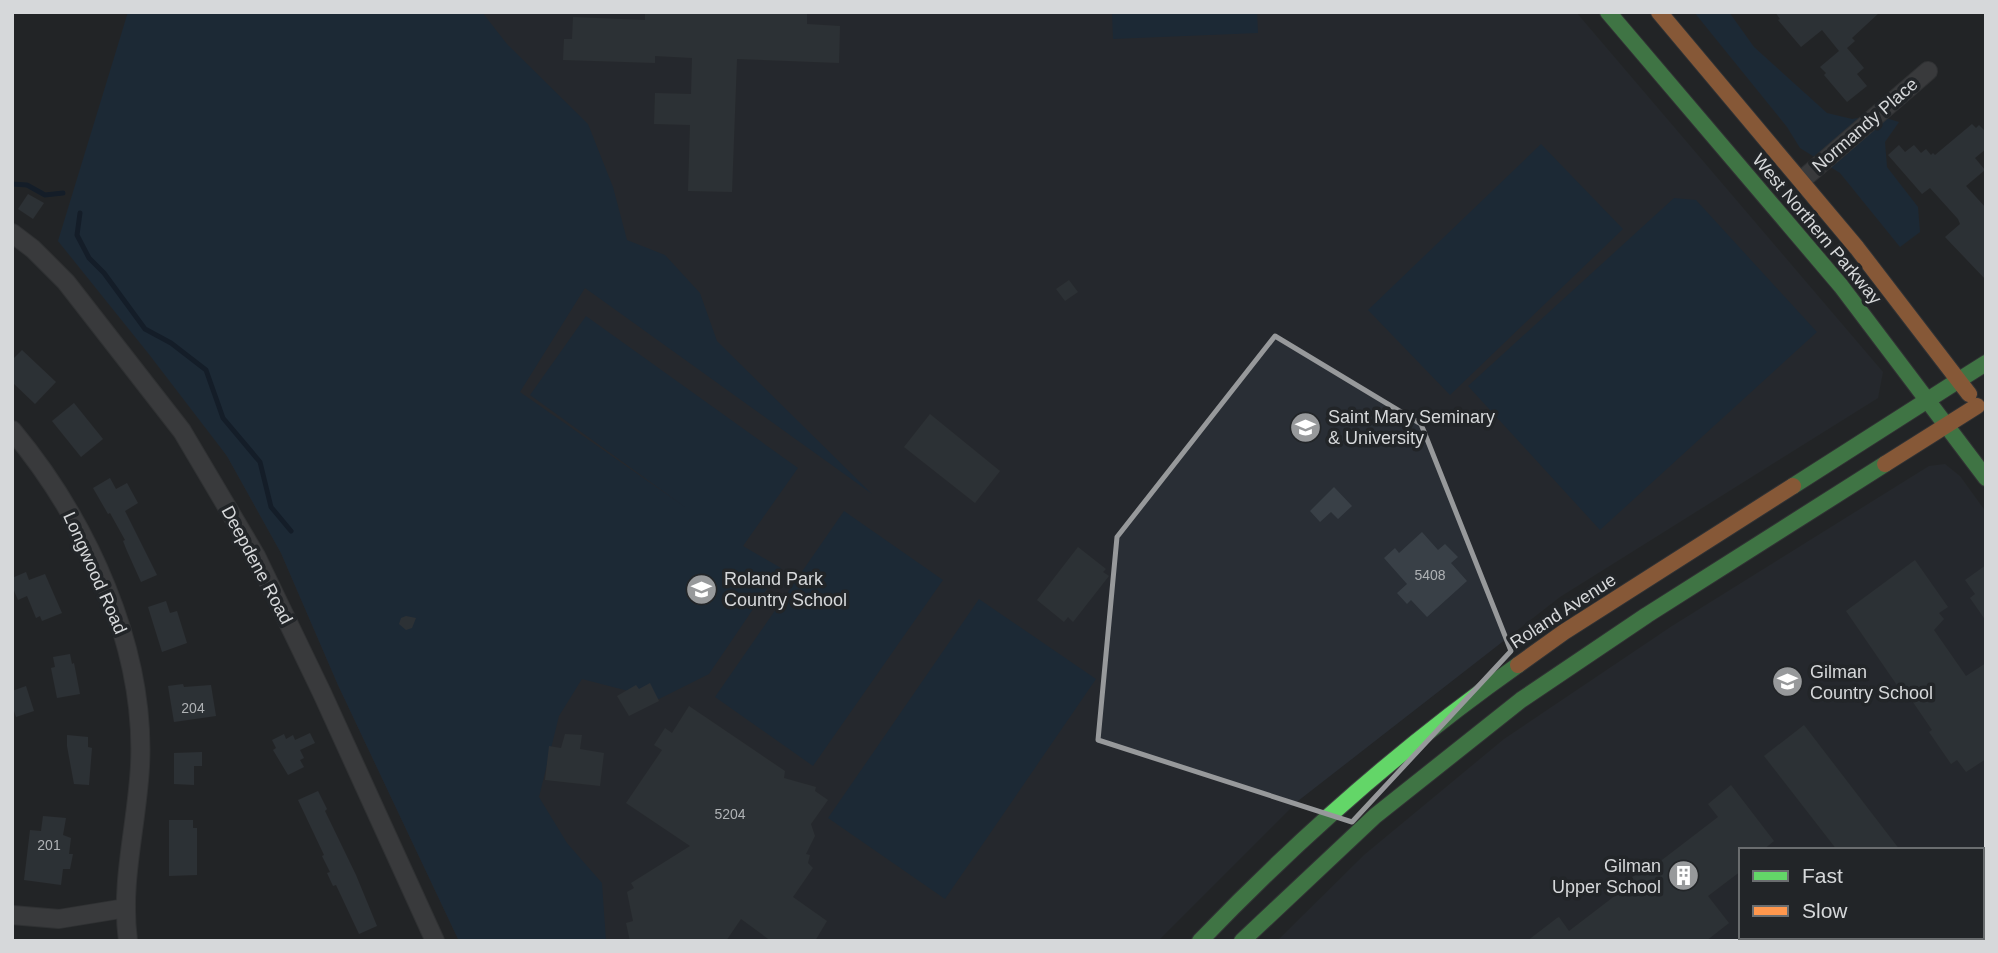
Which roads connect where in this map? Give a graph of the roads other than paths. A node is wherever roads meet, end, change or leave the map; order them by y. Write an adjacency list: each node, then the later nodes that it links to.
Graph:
1 (1608, 12): 8 (main road, West Northern Parkway)
2 (1659, 12): 4 (main road, West Northern Parkway)
3 (1928, 71): 4 (street, Normandy Place)
4 (1803, 179): 7 (main road, West Northern Parkway)
5 (12, 233): 16 (street, Deepdene Road)
6 (1986, 363): 7 (main road, Roland Avenue)
7 (1959, 380): 8 (main road, Roland Avenue); 9 (main road, West Northern Parkway)
8 (1928, 400): 10 (main road, West Northern Parkway); 17 (main road, Roland Avenue)
9 (1983, 408): 10 (main road)
10 (1947, 425): 12 (main road, West Northern Parkway); 18 (main road)
11 (12, 430): 13 (street, Longwood Road)
12 (1986, 478)
13 (126, 908): 14 (street); 15 (street, Longwood Road)
14 (12, 915)
15 (128, 941)
16 (435, 941)
17 (1200, 941)
18 (1242, 941)

